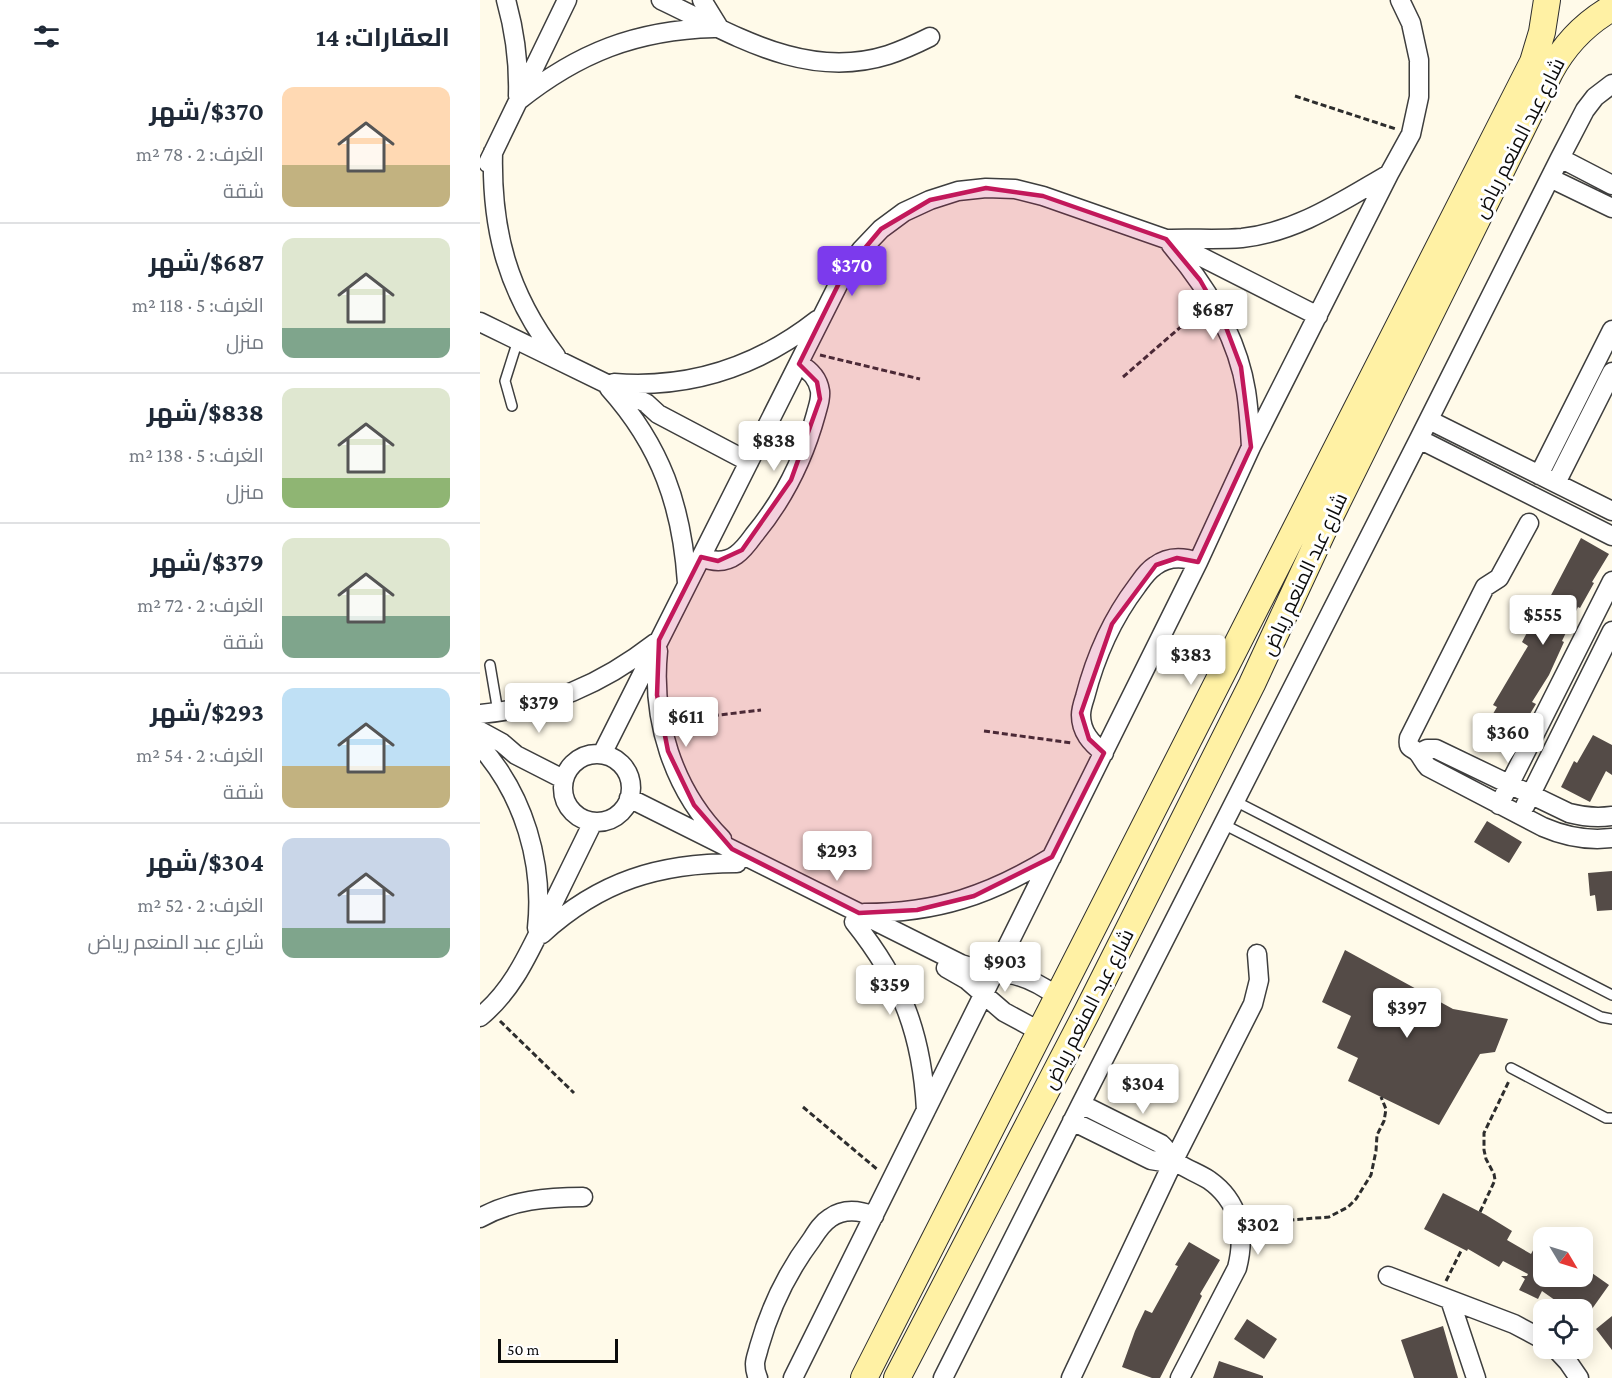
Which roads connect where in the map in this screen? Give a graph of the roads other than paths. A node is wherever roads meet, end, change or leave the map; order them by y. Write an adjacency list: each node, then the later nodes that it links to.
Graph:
1 (506, 0): 12 (street)
2 (567, 0): 12 (street)
3 (661, 0): 9 (street)
4 (702, 0): 9 (street)
5 (1400, 0): 15 (street)
6 (1547, 0): 72 (street, شارع عبد المنعم رياض)
7 (1604, 0): 8 (street)
8 (1612, 6): 73 (street, شارع عبد المنعم رياض)
9 (719, 28): 10 (street); 12 (street)
10 (930, 37)
11 (1612, 84): 14 (street)
12 (518, 101): 13 (street)
13 (487, 157): 17 (street); 27 (street)
14 (1560, 158): 16 (street); 18 (street)
15 (1389, 174): 20 (street); 22 (street)
16 (1550, 178): 19 (street); 31 (street)
17 (480, 179)
18 (1612, 184)
19 (1612, 208)
20 (1166, 239): 21 (street); 22 (street); 33 (street)
21 (822, 316): 26 (street); 29 (street)
22 (1318, 316): 33 (street)
23 (480, 322): 25 (street)
24 (1612, 330): 35 (street)
25 (518, 340): 27 (street); 30 (lane)
26 (802, 357): 34 (street); 40 (street)
27 (559, 360): 29 (street)
28 (1612, 372): 36 (street)
29 (603, 382): 34 (street); 43 (street)
30 (512, 406)
31 (1429, 420): 32 (street); 35 (street)
32 (1419, 439): 39 (street); 56 (street)
33 (1251, 447): 41 (street)
34 (751, 457): 40 (street)
35 (1539, 475): 36 (street)
36 (1556, 483): 37 (street)
37 (1612, 511)
38 (1529, 523): 51 (street)
39 (1612, 536)
40 (701, 557): 43 (street)
41 (1198, 562): 50 (street); 50 (street)
42 (1612, 581): 54 (street)
43 (687, 585): 45 (street)
44 (1612, 631): 55 (street)
45 (659, 640): 47 (street); 52 (street); 64 (street)
46 (490, 664): 47 (lane)
47 (489, 713)
48 (480, 731): 53 (street)
49 (480, 746): 67 (street)
50 (1099, 749): 65 (street)
51 (1419, 753): 54 (street); 58 (street)
52 (602, 754): 53 (street); 57 (street)
53 (566, 773): 61 (street)
54 (1509, 785): 55 (street); 58 (street)
55 (1530, 795): 59 (street); 60 (street)
56 (1235, 801): 62 (street); 71 (lane)
57 (627, 803): 61 (street); 64 (street)
58 (1499, 805): 59 (street)
59 (1520, 815): 63 (street)
60 (1612, 816)
61 (593, 822): 67 (street)
62 (1223, 824): 75 (lane); 79 (street)
63 (1612, 838)
64 (734, 856): 66 (street); 67 (street)
65 (1052, 857): 66 (street); 69 (street)
66 (857, 918): 69 (street); 70 (street); 80 (street)
67 (536, 939): 74 (street)
68 (1257, 954): 83 (street)
69 (995, 972): 70 (street); 72 (street)
70 (984, 995): 76 (street); 80 (street)
71 (1612, 995)
72 (1058, 997): 73 (street); 76 (street, شارع عبد المنعم رياض)
73 (1087, 1012): 77 (street, شارع عبد المنعم رياض)
74 (484, 1013)
75 (1612, 1019)
76 (1041, 1030): 77 (street); 93 (street, شارع عبد المنعم رياض)
77 (1070, 1043): 94 (street, شارع عبد المنعم رياض)
78 (1513, 1069): 81 (lane)
79 (1080, 1104): 82 (street); 83 (street)
80 (926, 1110): 85 (street)
81 (1612, 1118)
82 (1072, 1121): 83 (street); 95 (street)
83 (1174, 1160): 96 (street); 97 (street)
84 (583, 1197): 86 (street)
85 (874, 1216): 91 (street); 92 (street)
86 (480, 1218)
87 (1388, 1276): 88 (street)
88 (1444, 1298): 89 (street); 98 (street)
89 (1533, 1333)
90 (1565, 1359): 99 (street)
91 (758, 1378)
92 (793, 1378)
93 (864, 1378)
94 (897, 1378)
95 (943, 1378)
96 (1071, 1378)
97 (1180, 1378)
98 (1476, 1378)
99 (1579, 1378)

